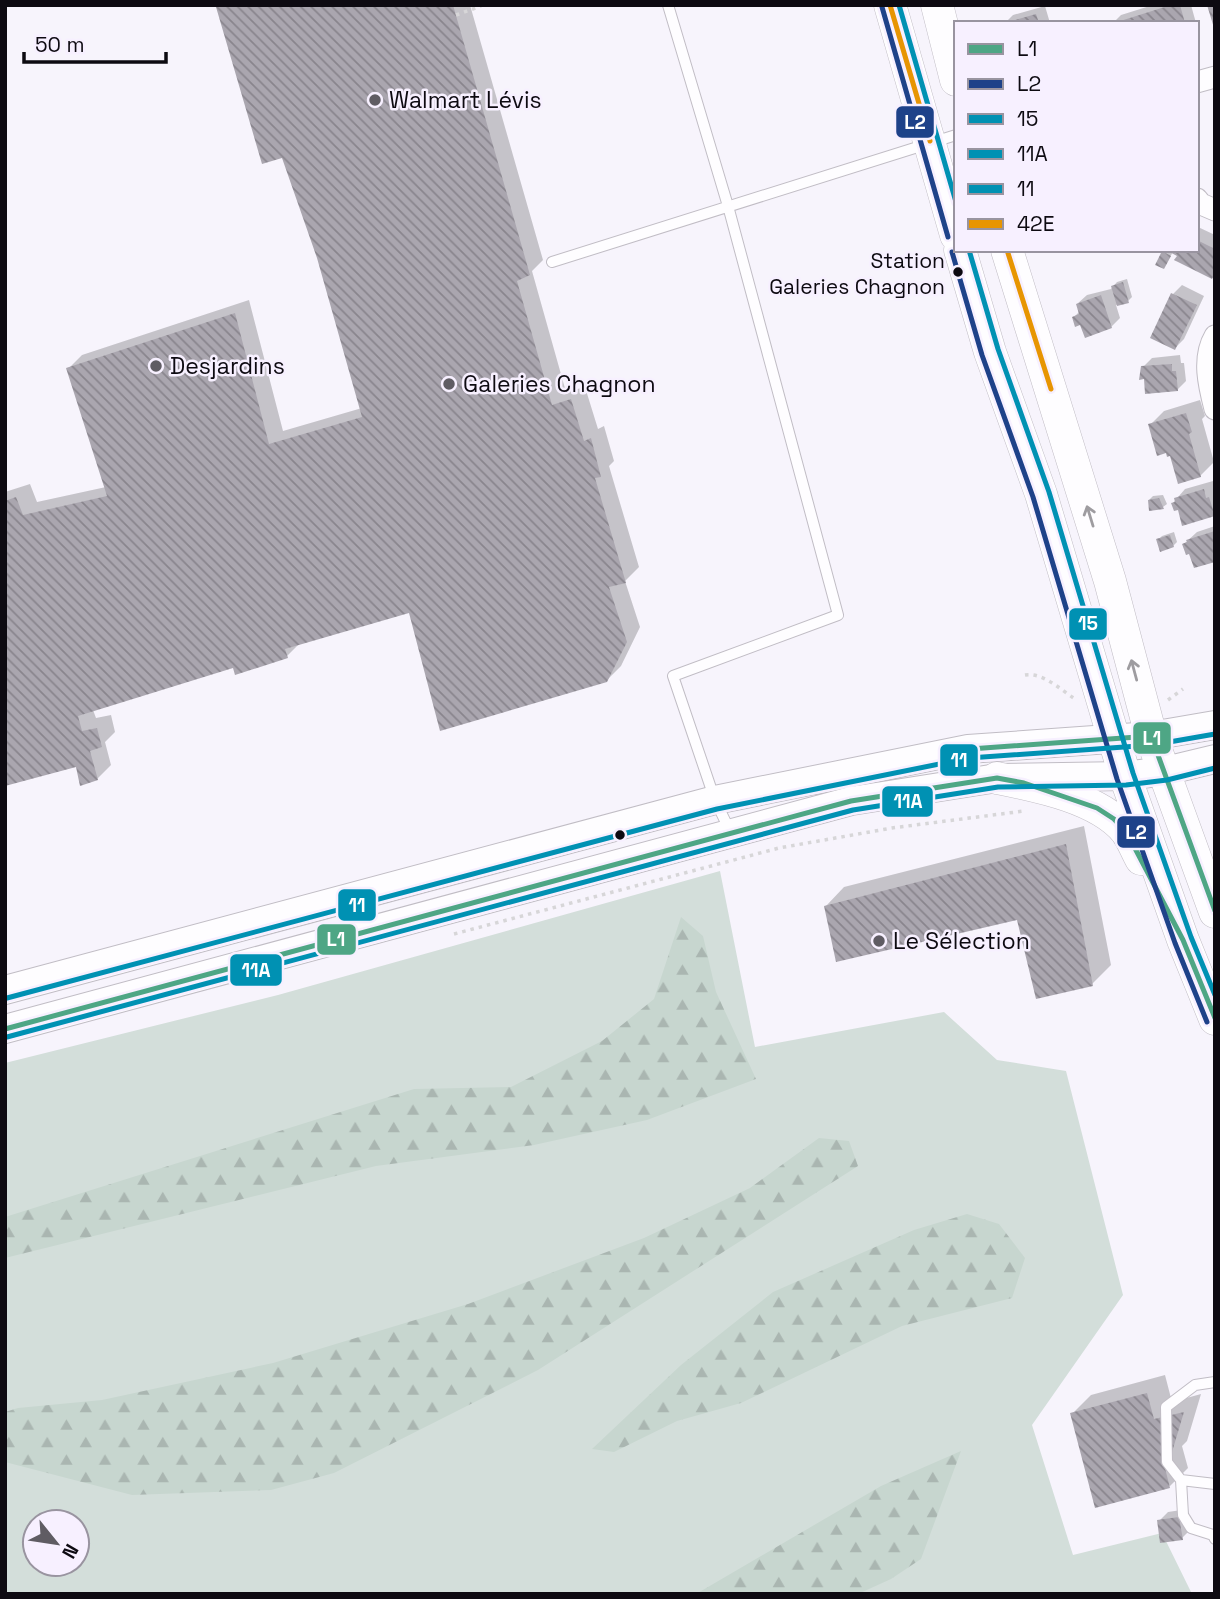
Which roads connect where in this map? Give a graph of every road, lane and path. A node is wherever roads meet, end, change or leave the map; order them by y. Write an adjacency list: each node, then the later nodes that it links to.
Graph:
1 (668, 5): 9 (lane)
2 (890, 5): 7 (main road)
3 (937, 5): 6 (main road)
4 (481, 6): 5 (path)
5 (456, 15)
6 (954, 72)
7 (943, 138): 9 (lane); 11 (main road)
8 (1199, 201): 10 (street)
9 (728, 206): 14 (lane); 28 (lane)
10 (1215, 210)
11 (954, 219)
12 (961, 252): 23 (main road)
13 (1008, 252): 22 (main road, one-way to 13)
14 (552, 262)
15 (1215, 336): 16 (street)
16 (1215, 409)
17 (1025, 675): 20 (path)
18 (1183, 689): 19 (path)
19 (1163, 702)
20 (1082, 704)
21 (1215, 725): 22 (main road)
22 (1151, 736): 23 (main road); 25 (main road)
23 (1113, 739): 26 (main road); 28 (main road)
24 (1215, 759): 25 (main road)
25 (1165, 771): 26 (main road); 31 (main road)
26 (1125, 776): 27 (main road); 33 (main road)
27 (997, 778): 30 (main road); 33 (main road)
28 (715, 800): 30 (lane); 34 (main road)
29 (1029, 810): 32 (path)
30 (731, 833): 36 (main road)
31 (1215, 912)
32 (450, 935)
33 (1183, 940): 35 (main road)
34 (5, 990)
35 (1215, 1018)
36 (5, 1029)
37 (1215, 1382): 38 (lane)
38 (1181, 1480): 39 (lane); 41 (lane)
39 (1215, 1484)
40 (1215, 1525): 41 (lane)
41 (1202, 1530): 42 (lane)
42 (1215, 1539)

